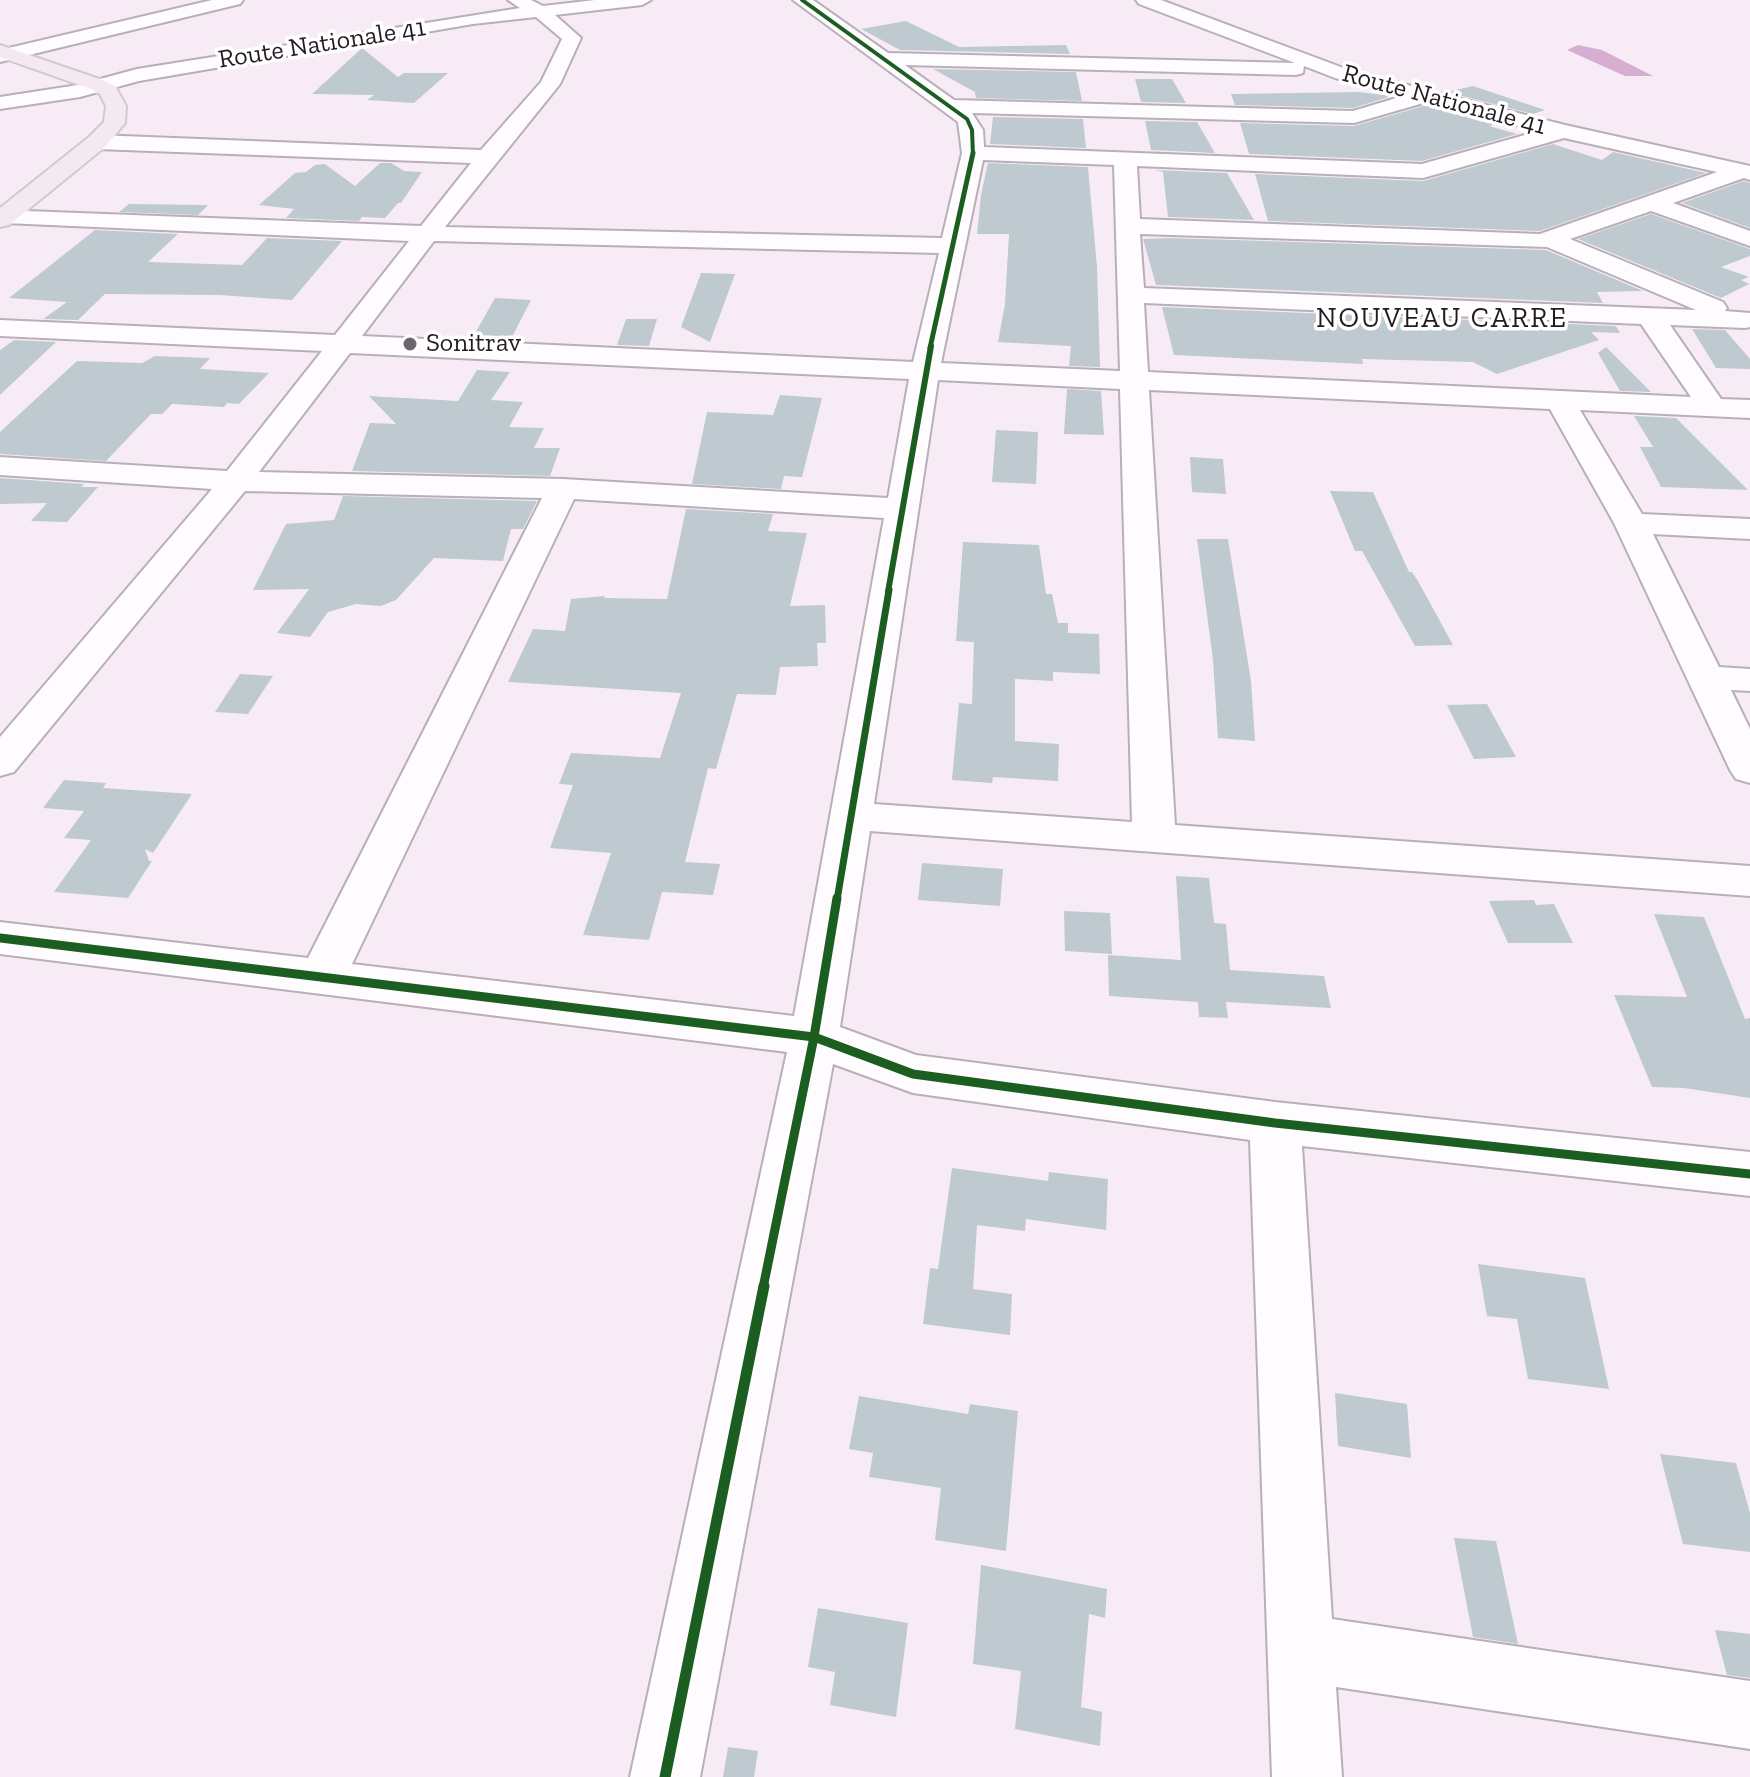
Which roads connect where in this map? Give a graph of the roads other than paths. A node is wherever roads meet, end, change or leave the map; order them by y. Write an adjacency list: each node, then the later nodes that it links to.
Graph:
1 (234, 0): 6 (street)
2 (642, 0): 5 (street, Route Nationale 41)
3 (802, 0): 7 (street)
4 (1145, 0): 8 (street, Route Nationale 41)
5 (528, 6): 10 (street, Route Nationale 41); 16 (street)
6 (2, 55): 10 (highway)
7 (885, 59): 8 (street); 12 (street)
8 (1330, 70): 9 (street, Route Nationale 41)
9 (1427, 95): 12 (street); 13 (street, Route Nationale 41)
10 (91, 100): 11 (street, Route Nationale 41); 14 (highway); 20 (highway)
11 (0, 103)
12 (952, 106): 15 (street)
13 (1563, 131): 17 (street); 18 (street, Route Nationale 41)
14 (97, 142): 16 (street); 20 (highway)
15 (973, 153): 17 (street); 25 (street)
16 (487, 157): 22 (street)
17 (1125, 160): 21 (street)
18 (1747, 172): 19 (street)
19 (1653, 204): 23 (street); 24 (street)
20 (2, 213): 22 (street)
21 (1128, 226): 23 (street); 26 (street)
22 (429, 234): 25 (street); 30 (street)
23 (1548, 239): 28 (street)
24 (1750, 239)
25 (953, 246): 31 (street)
26 (1133, 295): 27 (street); 32 (street)
27 (1649, 315): 28 (street); 34 (street)
28 (1748, 321)
29 (0, 328): 30 (street)
30 (340, 344): 31 (street); 37 (street)
31 (925, 372): 32 (street); 39 (street)
32 (1136, 380): 33 (street); 47 (street)
33 (1560, 401): 34 (street); 40 (street)
34 (1712, 407): 35 (street)
35 (1750, 409)
36 (0, 466): 37 (street)
37 (236, 481): 38 (street); 44 (street)
38 (563, 489): 39 (street); 50 (street)
39 (902, 509): 46 (street)
40 (1631, 523): 41 (street); 42 (street)
41 (1750, 529)
42 (1704, 677): 43 (street); 45 (street)
43 (1750, 680)
44 (0, 763)
45 (1750, 770)
46 (851, 816): 47 (street); 51 (street)
47 (1154, 837): 48 (street)
48 (1750, 881)
49 (0, 938): 50 (street)
50 (322, 977): 51 (street)
51 (814, 1037): 52 (street); 56 (street)
52 (1275, 1123): 53 (street); 54 (street)
53 (1750, 1174)
54 (1300, 1648): 55 (street); 57 (street)
55 (1750, 1715)
56 (665, 1777)
57 (1307, 1777)

